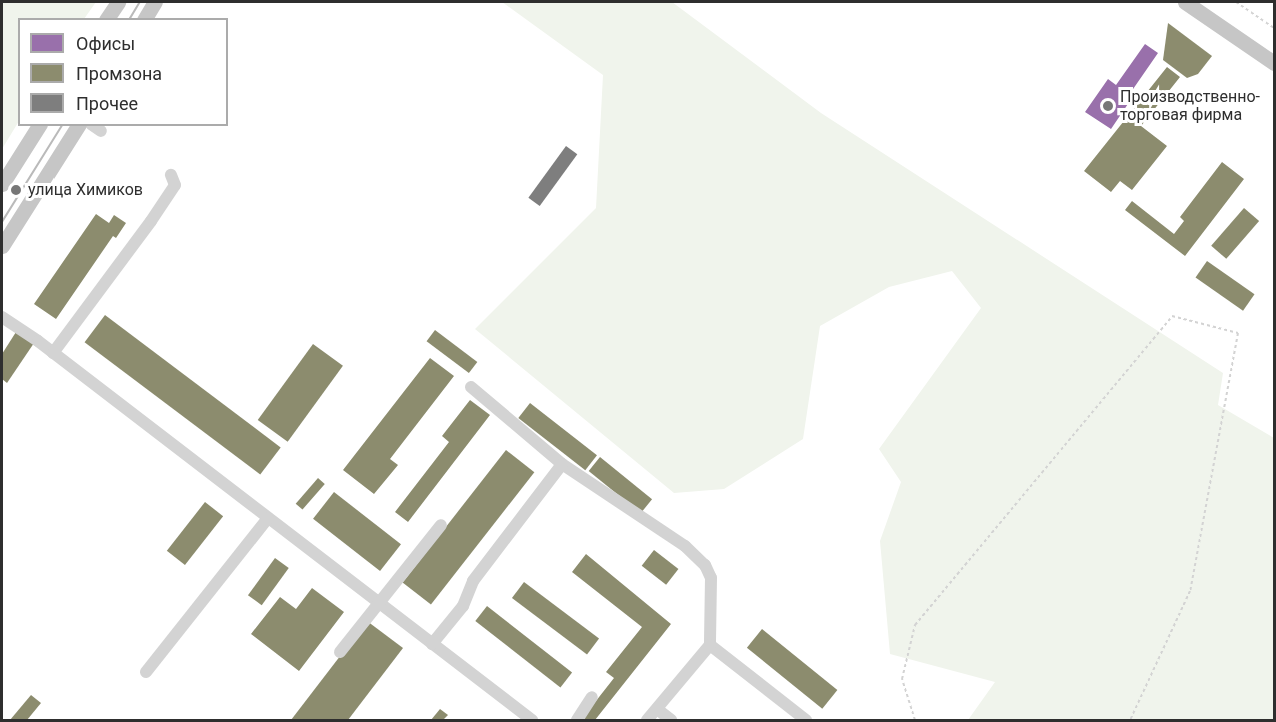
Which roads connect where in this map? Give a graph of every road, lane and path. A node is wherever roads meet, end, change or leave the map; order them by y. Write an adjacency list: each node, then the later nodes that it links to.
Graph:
1 (118, 2): 5 (main road)
2 (155, 2): 6 (main road)
3 (1185, 2): 8 (main road)
4 (1236, 2): 7 (path)
5 (107, 18)
6 (145, 18)
7 (1275, 28)
8 (1275, 63)
9 (39, 126): 12 (main road)
10 (78, 126): 13 (main road)
11 (171, 175): 15 (lane)
12 (2, 184)
13 (2, 246)
14 (2, 317): 15 (lane)
15 (53, 352): 18 (lane)
16 (471, 387): 17 (lane)
17 (562, 464): 21 (lane); 22 (lane)
18 (268, 518): 20 (lane); 24 (lane)
19 (441, 525): 20 (lane)
20 (380, 604): 21 (lane); 23 (lane)
21 (432, 644): 27 (lane)
22 (710, 645): 26 (lane); 31 (lane)
23 (340, 651)
24 (146, 672)
25 (592, 697): 28 (lane)
26 (657, 709): 29 (lane); 30 (lane)
27 (532, 720)
28 (577, 720)
29 (647, 720)
30 (671, 720)
31 (806, 720)
32 (915, 720): 33 (path)
33 (1130, 720)

